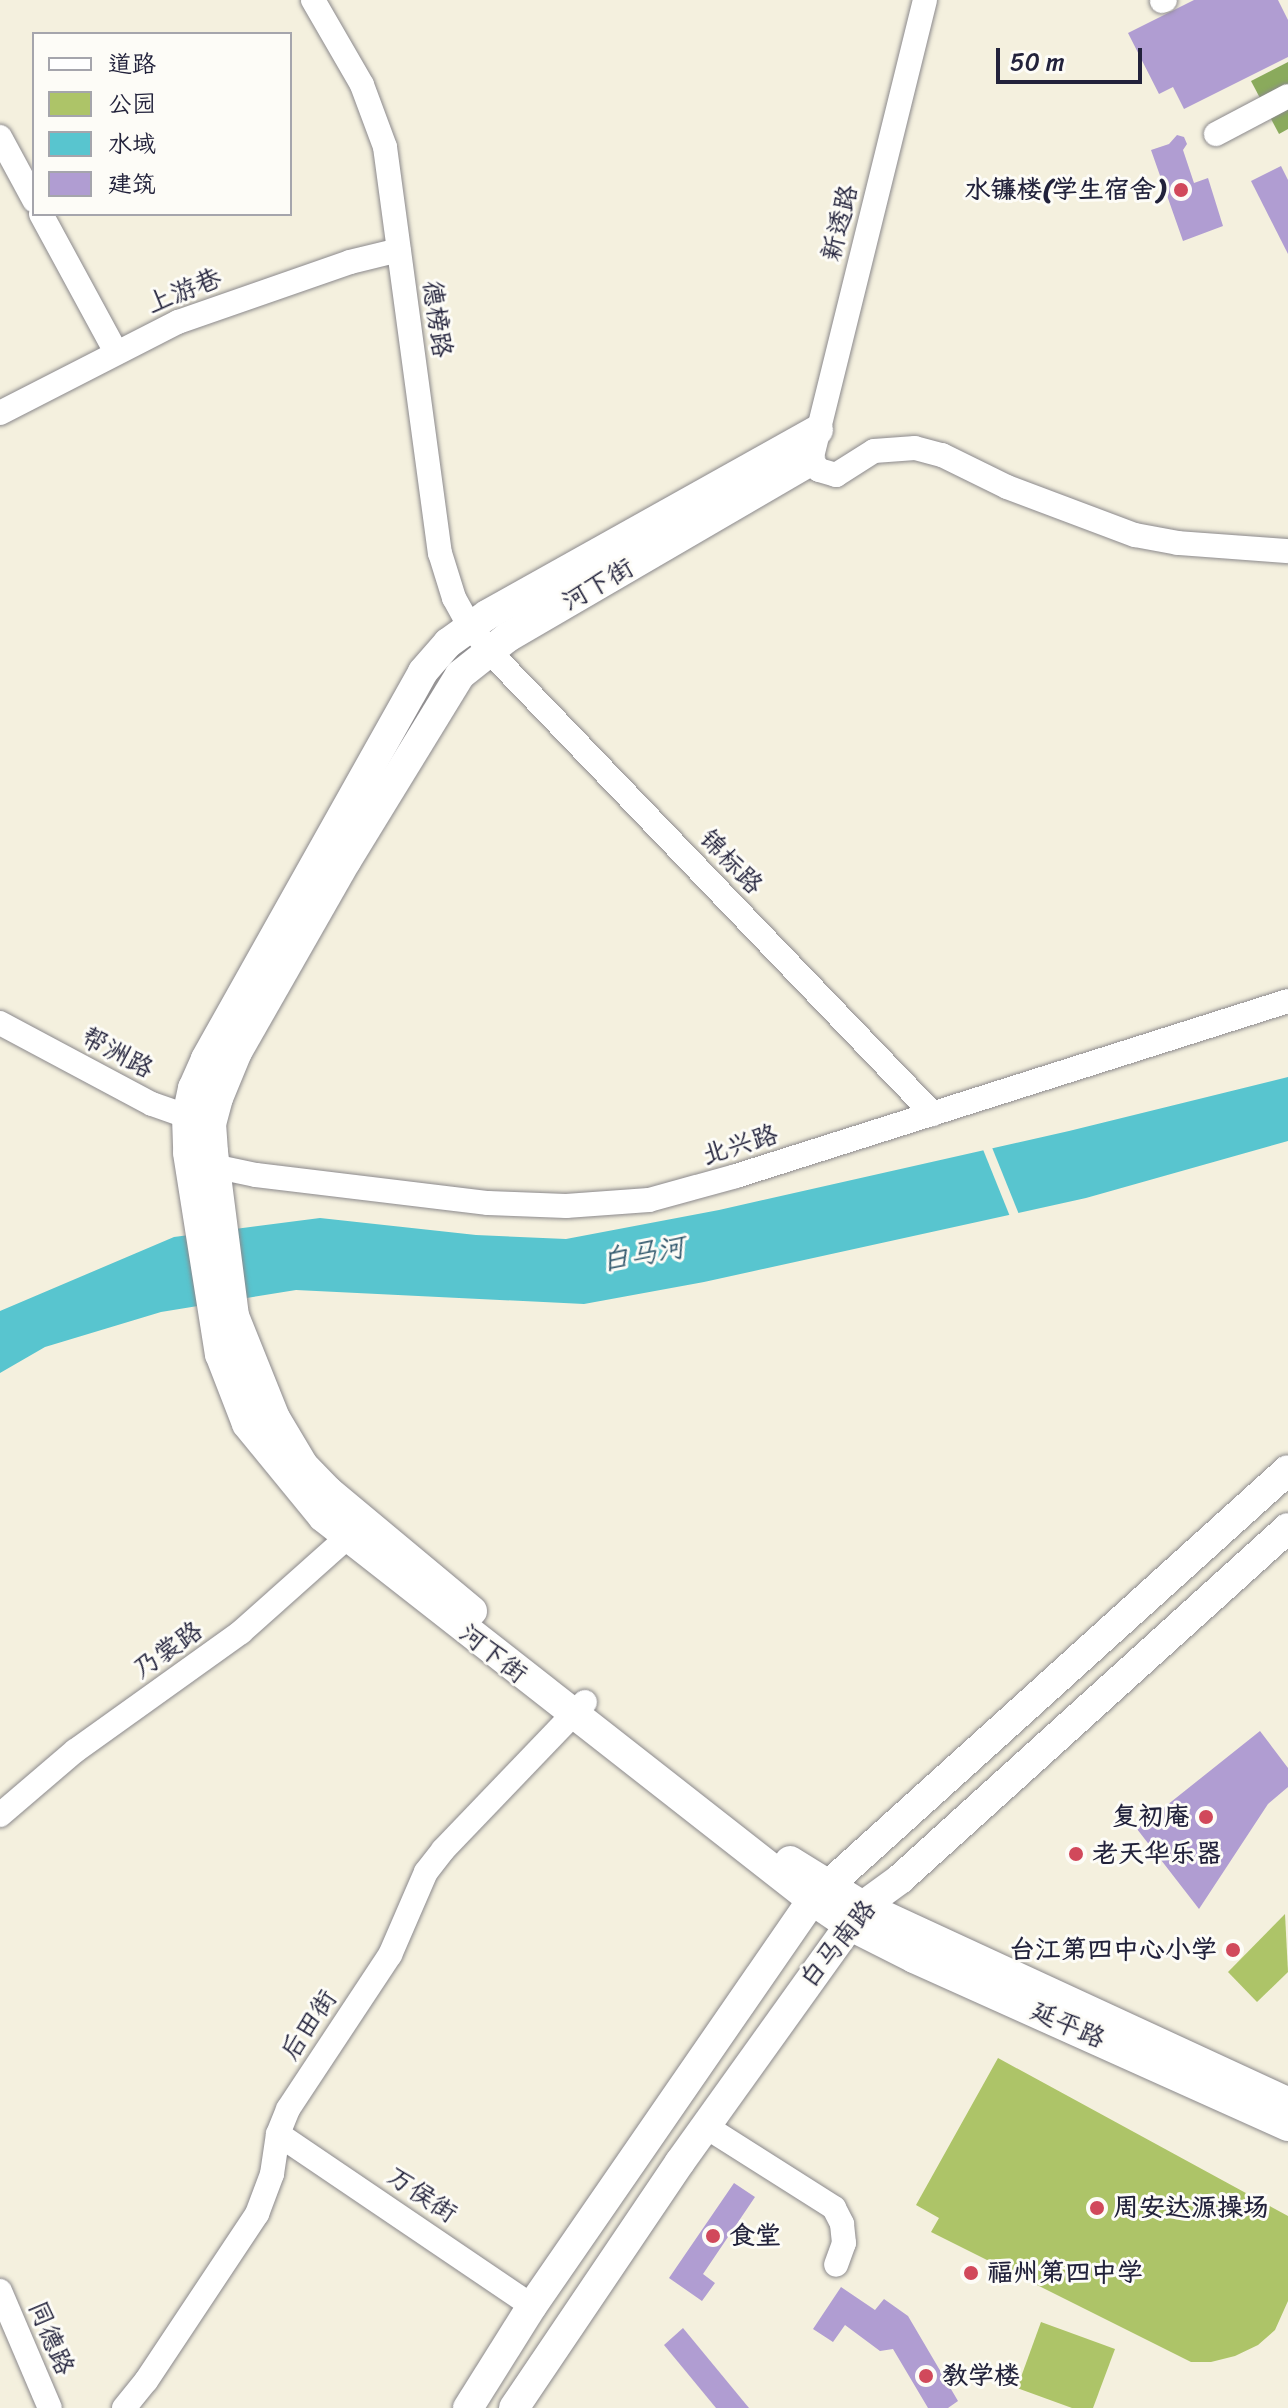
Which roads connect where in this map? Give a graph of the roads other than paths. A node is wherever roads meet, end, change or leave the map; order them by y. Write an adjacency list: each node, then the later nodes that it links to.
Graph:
1 (313, 0): 8 (street, 德榜路)
2 (925, 0): 11 (street, 新透路)
3 (1288, 96): 4 (street)
4 (1216, 134)
5 (0, 137): 6 (street)
6 (32, 196)
7 (42, 216): 9 (street)
8 (399, 250): 9 (street, 上游巷); 14 (street, 德榜路)
9 (116, 352): 10 (street, 上游巷)
10 (0, 413)
11 (818, 430): 12 (street, 新透路); 14 (main road, 河下街)
12 (811, 461): 13 (street); 14 (main road, 河下街)
13 (1288, 551)
14 (479, 638): 17 (street, 锦标路); 18 (main road, 河下街)
15 (1288, 1001): 17 (street, 北兴路)
16 (0, 1023): 18 (street, 帮洲路)
17 (933, 1114): 19 (street, 北兴路)
18 (199, 1120): 19 (main road, 河下街)
19 (202, 1164): 22 (main road, 河下街)
20 (1288, 1470): 25 (main road)
21 (1288, 1528): 26 (main road, 白马南路)
22 (355, 1531): 23 (main road, 河下街); 24 (street, 乃裳路)
23 (578, 1708): 25 (main road, 河下街); 30 (street, 后田街)
24 (0, 1815)
25 (819, 1892): 26 (main road, 河下街); 33 (main road)
26 (855, 1915): 27 (main road, 延平路); 28 (main road, 白马南路); 29 (main road, 延平路)
27 (1288, 2102)
28 (705, 2126): 31 (street); 34 (main road, 白马南路)
29 (1288, 2126)
30 (278, 2134): 33 (street, 万侯街); 36 (street, 后田街)
31 (836, 2265)
32 (0, 2291): 35 (street, 同德路)
33 (532, 2306): 37 (main road)
34 (516, 2407)
35 (50, 2408)
36 (124, 2408)
37 (468, 2408)

